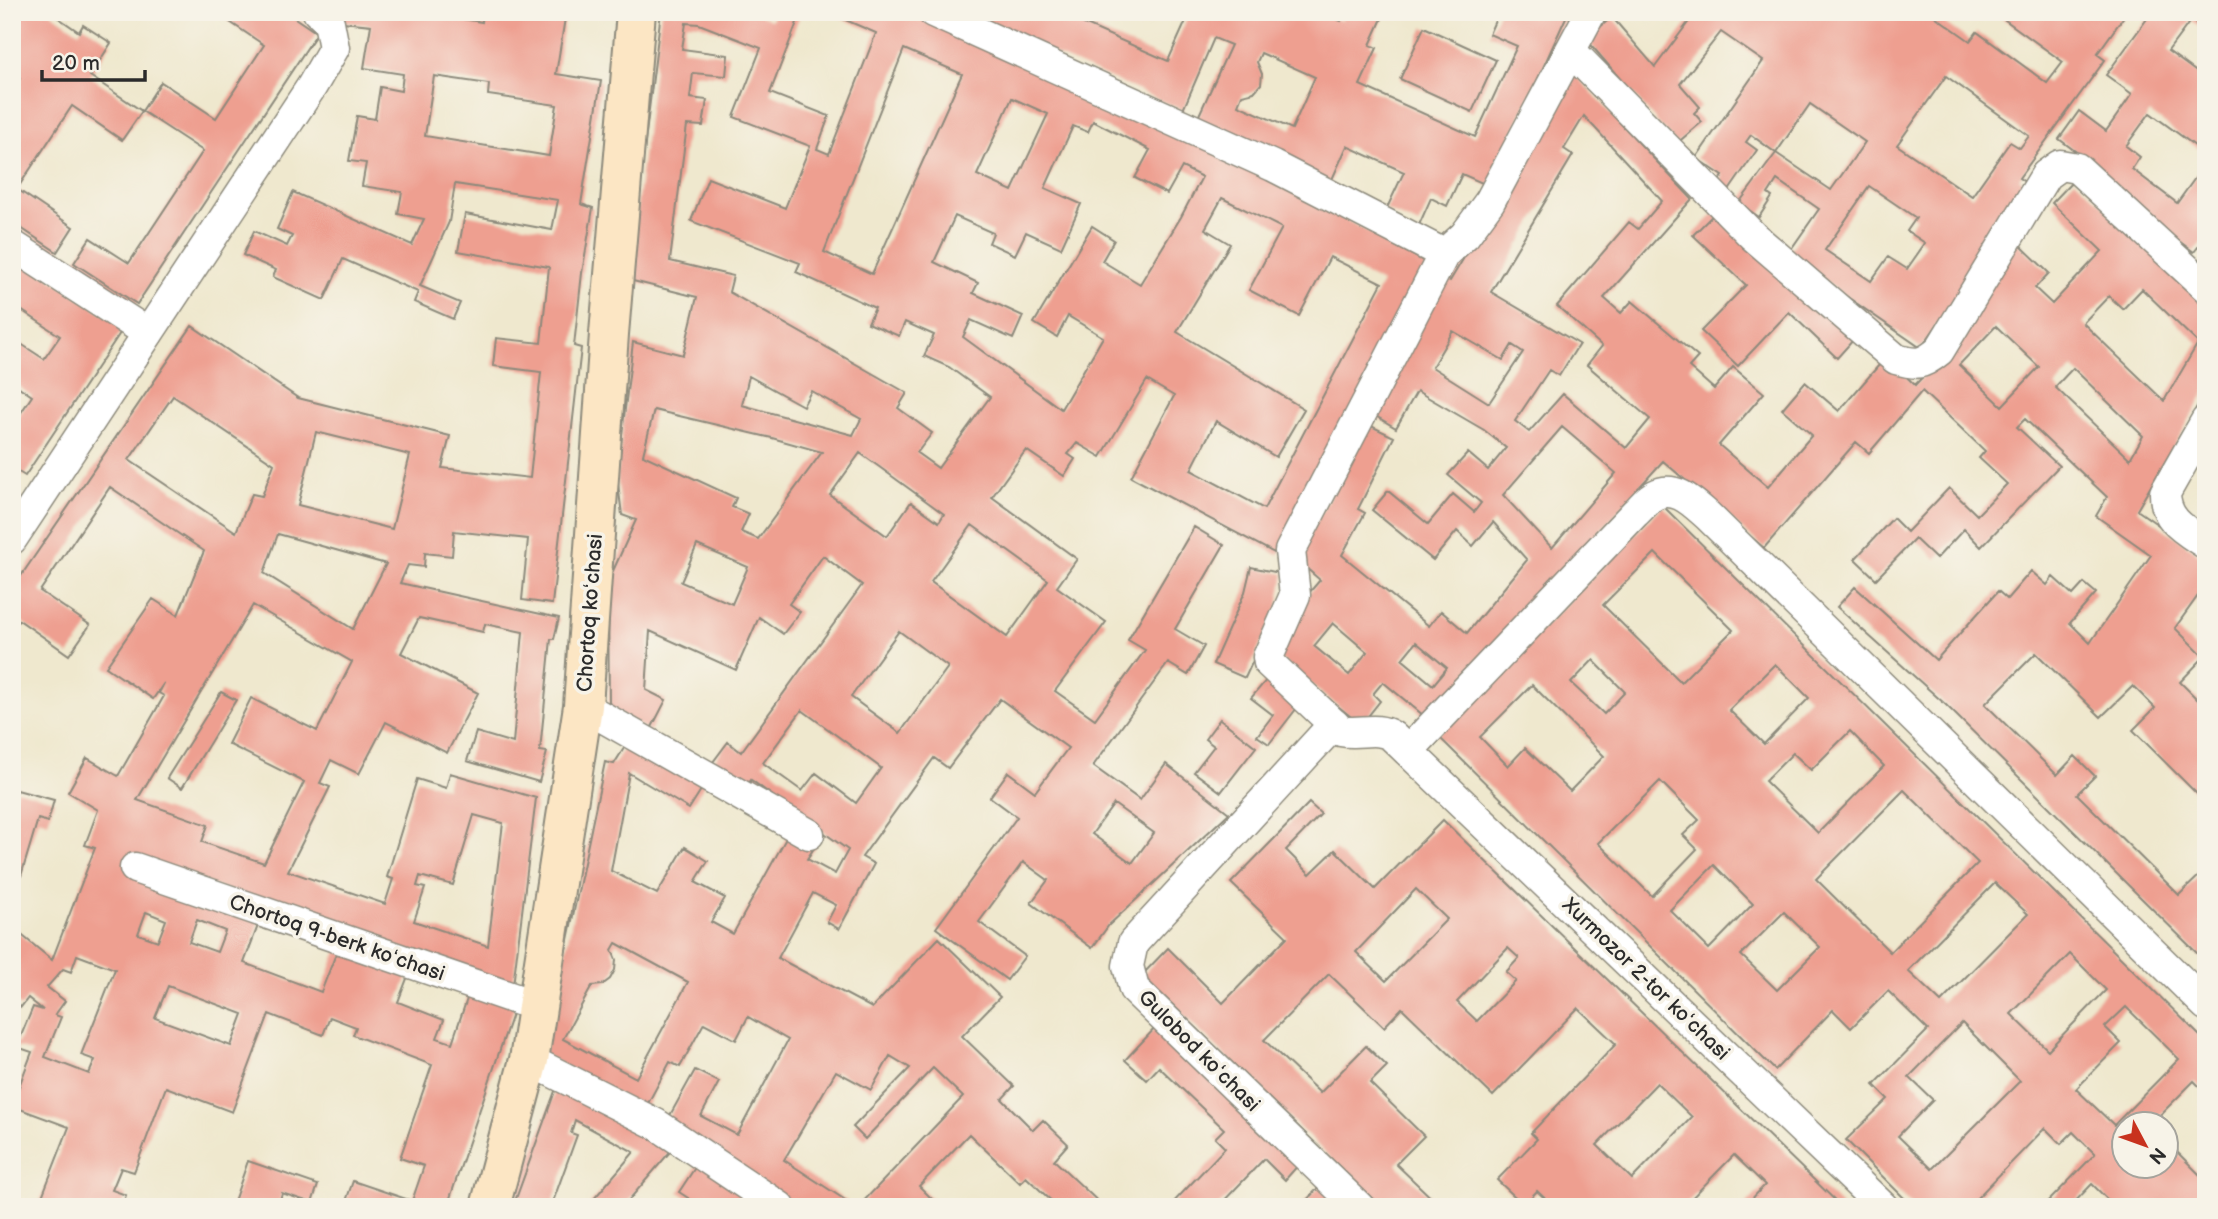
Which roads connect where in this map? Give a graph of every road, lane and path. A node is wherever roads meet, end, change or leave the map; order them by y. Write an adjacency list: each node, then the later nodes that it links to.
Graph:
1 (318, 12): 9 (street)
2 (636, 12): 13 (main road, Chortoq koʻchasi)
3 (933, 12): 7 (street)
4 (1591, 12): 5 (street)
5 (1572, 52): 7 (street); 8 (street)
6 (12, 245): 9 (street)
7 (1444, 254): 14 (street)
8 (2206, 287)
9 (148, 333): 11 (street)
10 (2206, 421): 12 (street)
11 (12, 539)
12 (2206, 544)
13 (583, 706): 16 (street); 19 (main road, Chortoq koʻchasi)
14 (1334, 724): 15 (street, Xurmozor 2-tor koʻchasi); 23 (street, Gulobod koʻchasi)
15 (1408, 751): 18 (street); 24 (street, Xurmozor 2-tor koʻchasi)
16 (809, 834)
17 (135, 868): 19 (street, Chortoq 9-berk koʻchasi)
18 (2206, 1005)
19 (539, 1007): 20 (main road, Chortoq koʻchasi)
20 (529, 1060): 21 (main road, Chortoq koʻchasi); 22 (street)
21 (490, 1207)
22 (780, 1207)
23 (1359, 1207)
24 (1884, 1207)

